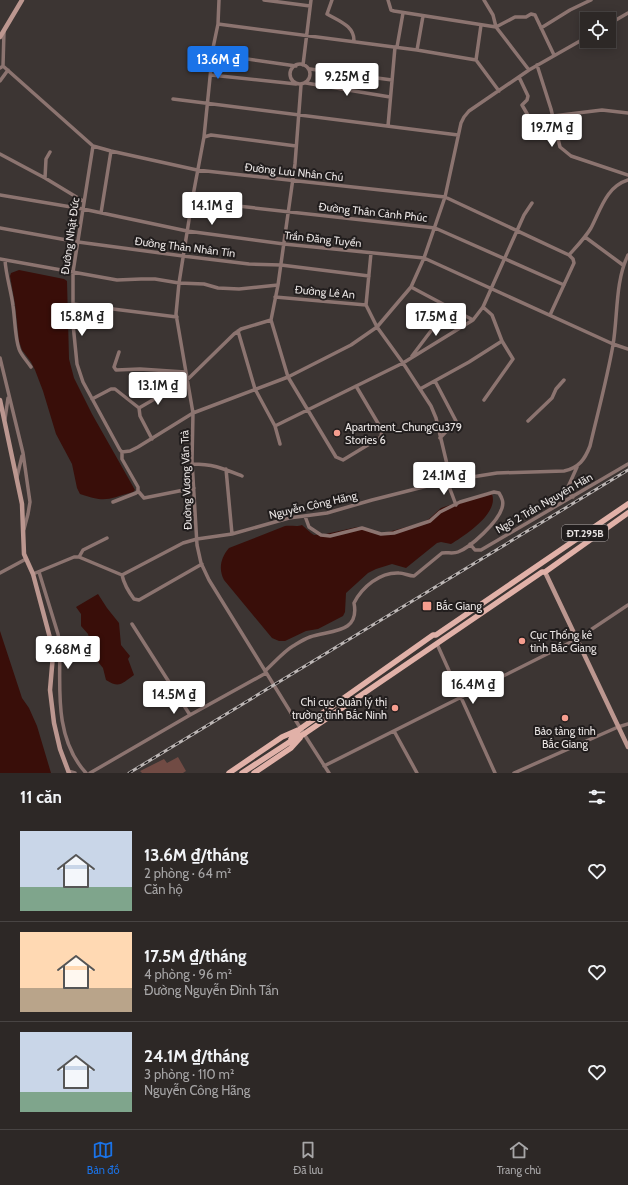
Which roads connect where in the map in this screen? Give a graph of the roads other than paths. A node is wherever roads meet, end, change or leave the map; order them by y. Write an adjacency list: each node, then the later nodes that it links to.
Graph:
1 (22, 0): 19 (street)
2 (219, 0): 15 (street, Đường Vương Văn Trà)
3 (264, 0): 9 (street)
4 (311, 0): 10 (street)
5 (332, 0): 23 (street)
6 (388, 0): 11 (street)
7 (484, 0): 17 (street)
8 (591, 0): 18 (street)
9 (279, 1): 10 (street)
10 (310, 6): 20 (street)
11 (403, 13): 13 (street); 24 (street)
12 (628, 13): 14 (street)
13 (423, 16): 16 (street); 25 (street)
14 (616, 20)
15 (218, 24): 20 (street); 26 (street, Đường Vương Văn Trà)
16 (481, 25): 17 (street); 28 (street)
17 (496, 27): 18 (street); 35 (street)
18 (541, 28): 27 (street)
19 (4, 31): 21 (street); 32 (street)
20 (307, 37): 23 (street); 29 (street)
21 (0, 38)
22 (580, 41): 27 (street)
23 (354, 42): 24 (street)
24 (396, 47): 25 (street); 38 (street)
25 (417, 50): 28 (street)
26 (213, 54): 31 (street); 36 (street, Đường Vương Văn Trà)
27 (554, 55): 30 (street)
28 (476, 60): 43 (street)
29 (303, 65): 31 (street); 33 (street)
30 (537, 65): 35 (street); 49 (street)
31 (296, 66): 41 (street)
32 (2, 67): 34 (street, Đường Lưu Nhân Chú)
33 (310, 69): 38 (street); 40 (street)
34 (8, 70): 39 (street); 54 (street, Đường Lưu Nhân Chú)
35 (529, 70): 37 (street)
36 (211, 74): 41 (street); 46 (street, Đường Vương Văn Trà)
37 (519, 77): 43 (street); 50 (street)
38 (392, 80): 44 (street)
39 (0, 81)
40 (306, 83): 42 (street); 44 (street)
41 (296, 84): 42 (street)
42 (301, 85): 48 (street)
43 (499, 91): 52 (street)
44 (390, 96): 51 (street)
45 (174, 99): 46 (street)
46 (208, 103): 48 (street); 53 (street, Đường Vương Văn Trà)
47 (628, 113): 49 (street)
48 (299, 115): 51 (street); 55 (street)
49 (553, 116): 60 (street)
50 (529, 117)
51 (388, 126): 52 (street)
52 (458, 136): 65 (street)
53 (204, 137): 55 (street); 59 (street, Đường Vương Văn Trà)
54 (94, 146): 56 (street, Đường Lưu Nhân Chú); 66 (street, Đường Nhật Đức)
55 (296, 146): 63 (street)
56 (111, 151): 59 (street, Đường Lưu Nhân Chú); 71 (street)
57 (50, 152): 61 (street)
58 (0, 154): 61 (street)
59 (198, 170): 63 (street, Đường Lưu Nhân Chú); 67 (street, Đường Vương Văn Trà)
60 (628, 175)
61 (45, 178): 66 (street)
62 (628, 180): 76 (street)
63 (292, 181): 65 (street, Đường Lưu Nhân Chú); 70 (street)
64 (0, 195): 69 (street, Trần Đăng Tuyển)
65 (445, 197): 73 (street); 74 (street, Đường Lưu Nhân Chú)
66 (83, 201): 69 (street, Đường Nhật Đức)
67 (192, 201): 70 (street, Đường Thân Cảnh Phúc); 75 (street, Đường Vương Văn Trà)
68 (532, 203): 74 (street)
69 (83, 209): 71 (street, Trần Đăng Tuyển); 77 (street, Đường Nhật Đức)
70 (288, 211): 73 (street, Đường Thân Cảnh Phúc); 78 (street)
71 (100, 213): 75 (street, Trần Đăng Tuyển)
72 (0, 228): 77 (street, Đường Thân Nhân Tín)
73 (435, 228): 83 (street); 85 (street, Đường Thân Cảnh Phúc)
74 (516, 230): 80 (street, Đường Lưu Nhân Chú); 85 (street)
75 (187, 231): 78 (street, Trần Đăng Tuyển); 82 (street, Đường Vương Văn Trà)
76 (585, 237): 80 (street); 88 (street)
77 (78, 242): 82 (street, Đường Thân Nhân Tín); 89 (street, Đường Nhật Đức)
78 (284, 244): 79 (street, Trần Đăng Tuyển); 87 (street)
79 (371, 253): 83 (street, Trần Đăng Tuyển); 90 (street)
80 (568, 255): 93 (street)
81 (628, 255): 88 (street)
82 (183, 256): 87 (street, Đường Thân Nhân Tín); 91 (street, Đường Vương Văn Trà)
83 (424, 258): 94 (street); 95 (street, Trần Đăng Tuyển)
84 (0, 259): 86 (street)
85 (504, 259): 93 (street, Đường Thân Cảnh Phúc); 95 (street)
86 (5, 260): 89 (street); 114 (street)
87 (281, 265): 90 (street, Đường Thân Nhân Tín); 92 (street)
88 (623, 265): 108 (street)
89 (73, 272): 91 (street); 97 (street, Đường Nhật Đức)
90 (369, 276): 98 (street)
91 (179, 283): 92 (street); 102 (street, Đường Vương Văn Trà)
92 (278, 285): 96 (street)
93 (564, 285): 101 (street)
94 (411, 287): 100 (street); 105 (street)
95 (490, 288): 99 (street); 101 (street, Trần Đăng Tuyển)
96 (275, 297): 98 (street, Đường Lê An); 103 (street)
97 (73, 304): 102 (street); 124 (street, Đường Nhật Đức)
98 (366, 305): 105 (street, Đường Lê An)
99 (483, 306): 104 (street); 107 (street)
100 (449, 307): 104 (street); 112 (street)
101 (550, 315): 108 (street, Trần Đăng Tuyển)
102 (177, 317): 115 (street, Đường Vương Văn Trà)
103 (271, 320): 106 (street); 116 (street)
104 (472, 320): 112 (street)
105 (377, 327): 113 (street, Đường Lê An); 116 (street)
106 (238, 331): 117 (street); 121 (street)
107 (502, 341): 119 (street); 126 (street)
108 (613, 344): 109 (street, Trần Đăng Tuyển); 140 (street)
109 (628, 349)
110 (119, 352): 115 (street)
111 (0, 358): 123 (street)
112 (410, 359): 113 (street)
113 (403, 363): 120 (street); 122 (street, Đường Lê An)
114 (31, 367)
115 (186, 372): 117 (street, Đường Vương Văn Trà)
116 (288, 377): 121 (street); 128 (street)
117 (187, 380): 127 (street); 129 (street, Đường Vương Văn Trà)
118 (564, 380): 131 (street)
119 (435, 381): 122 (street); 133 (street)
120 (356, 386): 128 (street); 128 (street)
121 (255, 389): 129 (street); 132 (street)
122 (420, 389): 133 (street, Đường Lê An)
123 (8, 395): 130 (street); 137 (street)
124 (92, 399): 127 (street); 136 (street, Đường Nhật Đức)
125 (0, 400): 130 (street)
126 (484, 400)
127 (139, 408): 134 (street)
128 (308, 410): 132 (street)
129 (193, 412): 134 (street); 138 (street, Đường Vương Văn Trà)
130 (5, 420): 143 (street)
131 (528, 421)
132 (275, 426): 135 (street)
133 (440, 438): 144 (street, Đường Lê An)
134 (152, 439): 136 (street)
135 (280, 444)
136 (122, 452): 146 (street, Đường Nhật Đức)
137 (23, 453): 143 (street); 153 (street)
138 (192, 464): 141 (street); 145 (street, Đường Vương Văn Trà)
139 (628, 464): 147 (street, Ngõ 2 Trần Nguyên Hãn)
140 (577, 466): 144 (street, Nguyễn Công Hãng); 147 (street)
141 (226, 469): 142 (street); 154 (street)
142 (242, 476)
143 (17, 478): 153 (street)
144 (449, 481): 150 (street, Đường Lê An); 152 (street, Nguyễn Công Hãng)
145 (194, 488): 146 (street); 156 (street, Đường Vương Văn Trà)
146 (138, 491): 148 (street)
147 (573, 497): 157 (street, Ngõ 2 Trần Nguyên Hãn)
148 (113, 502)
149 (628, 504): 160 (main road, ĐT.295B)
150 (456, 505): 152 (street); 157 (street)
151 (628, 513): 163 (main road, ĐT.295B)
152 (305, 516): 154 (street, Nguyễn Công Hãng)
153 (24, 531): 159 (street)
154 (232, 534): 156 (street, Nguyễn Công Hãng)
155 (107, 538): 158 (street)
156 (197, 539): 161 (street, Đường Vương Văn Trà); 167 (street, Nguyễn Công Hãng)
157 (470, 544): 173 (street)
158 (79, 557): 164 (street); 167 (street)
159 (26, 559): 165 (street); 166 (street)
160 (542, 562): 162 (main road, ĐT.295B); 163 (main road)
161 (202, 564): 167 (street); 173 (street, Đường Vương Văn Trà)
162 (537, 566): 163 (main road); 170 (main road, ĐT.295B)
163 (544, 571): 171 (street); 172 (main road, ĐT.295B)
164 (39, 572): 166 (street); 184 (street)
165 (0, 573)
166 (33, 574): 182 (street)
167 (122, 575)
168 (628, 605): 171 (street)
169 (132, 624): 175 (street)
170 (433, 636): 172 (main road); 179 (main road, ĐT.295B)
171 (576, 639): 174 (street); 177 (street)
172 (437, 643): 174 (street); 179 (main road, ĐT.295B)
173 (265, 672): 175 (street); 179 (street, Đường Vương Văn Trà)
174 (460, 697): 178 (street); 191 (street)
175 (190, 715): 185 (street)
176 (628, 724): 177 (street)
177 (618, 727): 180 (street); 192 (street)
178 (394, 731): 181 (street); 190 (street)
179 (302, 732): 181 (street, Đường Vương Văn Trà); 186 (main road); 187 (main road, ĐT.295B); 188 (main road)
180 (628, 747)
181 (324, 766): 189 (street, Đường Vương Văn Trà)
182 (69, 772): 183 (street)
183 (75, 773)
184 (86, 773)
185 (90, 773)
186 (229, 773)
187 (242, 773)
188 (254, 773)
189 (329, 773)
190 (417, 773)
191 (495, 773)
192 (514, 773)

